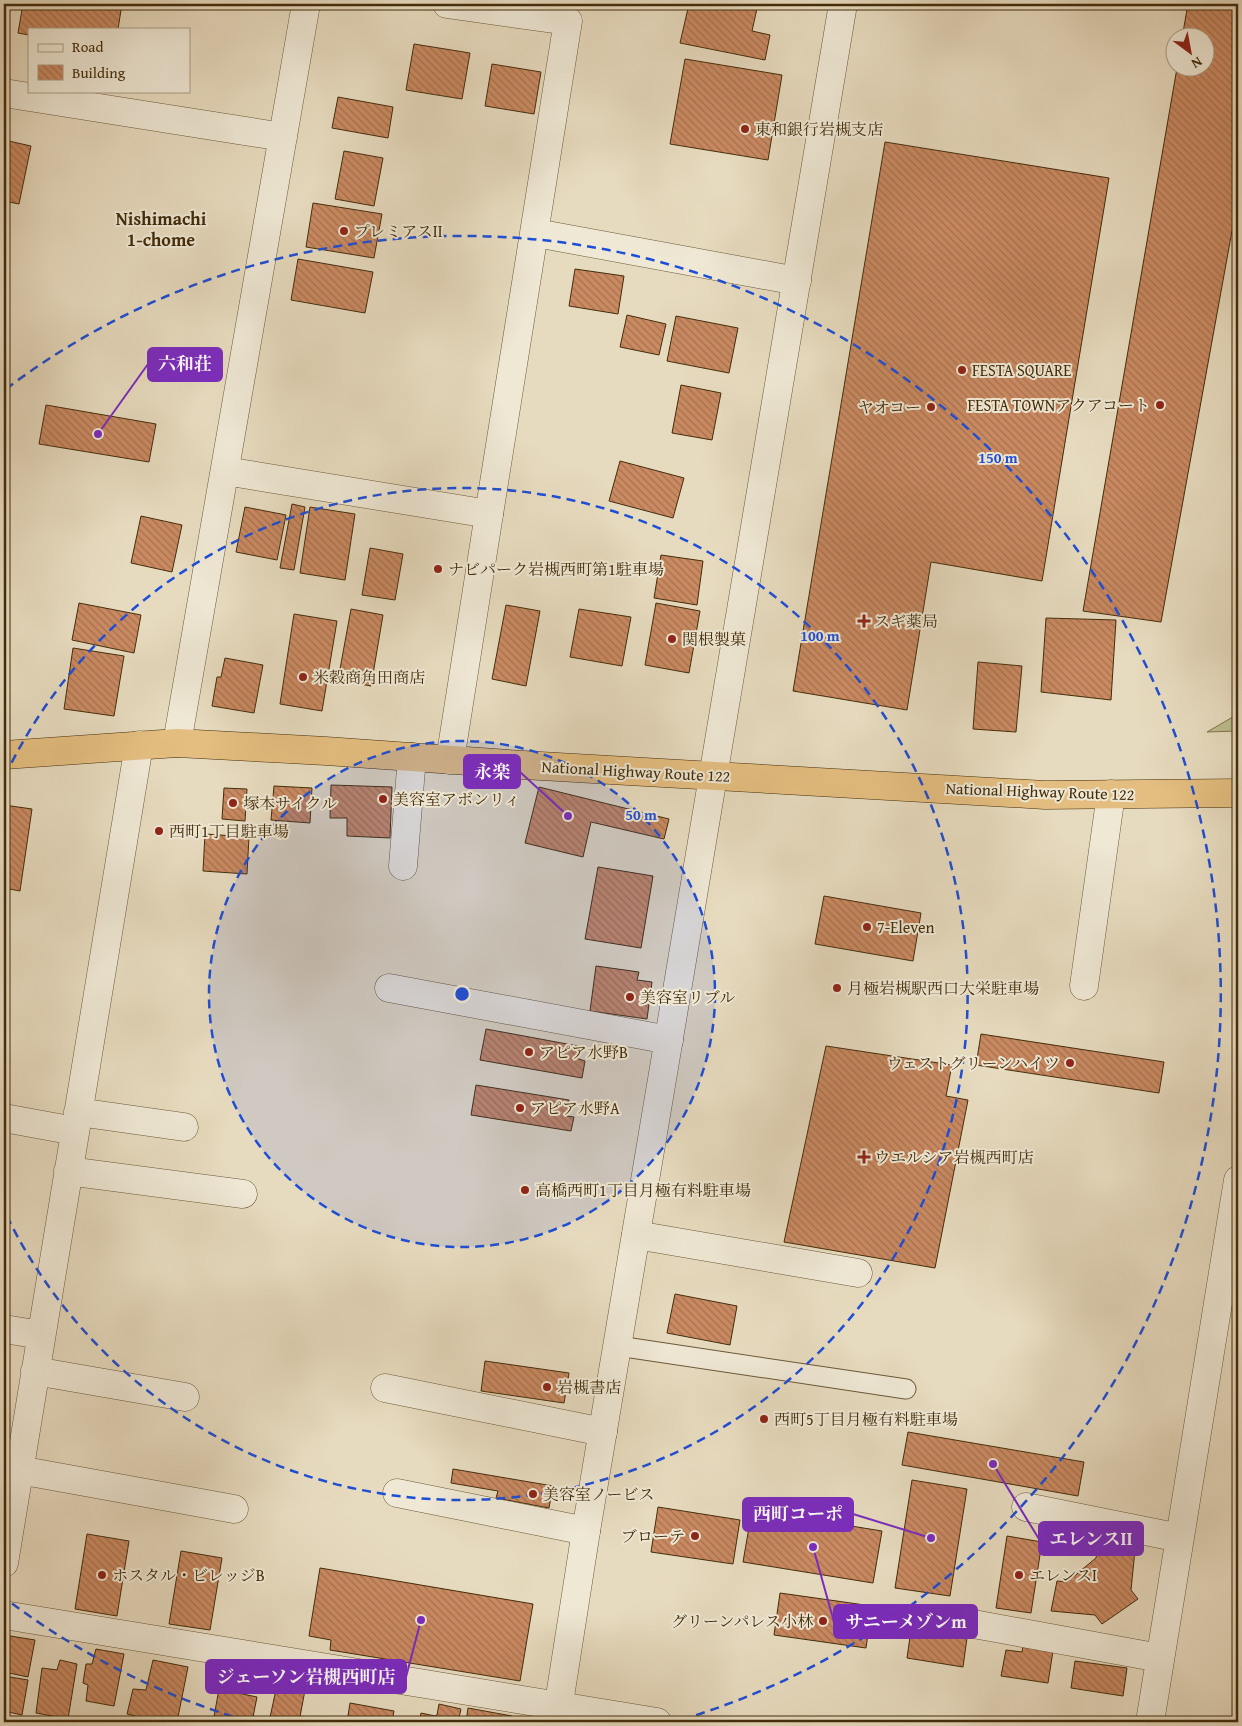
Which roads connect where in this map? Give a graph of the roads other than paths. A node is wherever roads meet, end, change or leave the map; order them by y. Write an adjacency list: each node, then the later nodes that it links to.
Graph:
1 (306, 4): 5 (street)
2 (447, 4): 6 (street)
3 (843, 4): 7 (street)
4 (4, 93): 5 (street)
5 (283, 137): 8 (street)
6 (536, 233): 7 (street); 9 (street)
7 (797, 282): 15 (street)
8 (225, 471): 9 (street); 10 (street)
9 (489, 514): 14 (street)
10 (177, 743): 11 (highway, National Highway Route 122); 13 (highway, National Highway Route 122)
11 (139, 746): 12 (highway, National Highway Route 122); 23 (street)
12 (4, 755)
13 (412, 757): 14 (highway, National Highway Route 122); 18 (street)
14 (450, 760): 15 (highway, National Highway Route 122)
15 (714, 775): 17 (highway, National Highway Route 122); 21 (street)
16 (1238, 793): 17 (highway, National Highway Route 122)
17 (1111, 794): 19 (street)
18 (403, 866)
19 (1084, 986)
20 (389, 988): 21 (street)
21 (669, 1040): 28 (street)
22 (4, 1118): 23 (street)
23 (77, 1121): 24 (street); 25 (street)
24 (184, 1127)
25 (68, 1171): 27 (street); 31 (street)
26 (1238, 1180): 43 (street)
27 (243, 1194)
28 (636, 1235): 29 (street); 32 (street)
29 (858, 1273)
30 (4, 1328): 31 (street)
31 (41, 1335): 33 (street)
32 (618, 1346): 35 (lane); 37 (street)
33 (35, 1371): 36 (street); 38 (street)
34 (384, 1388): 37 (street)
35 (906, 1389)
36 (186, 1397)
37 (604, 1432): 42 (street)
38 (19, 1470): 41 (street); 44 (street)
39 (398, 1494): 42 (street)
40 (1026, 1507): 43 (street)
41 (234, 1509)
42 (586, 1531): 48 (street)
43 (1180, 1538): 47 (street)
44 (4, 1563)
45 (4, 1615): 48 (street)
46 (968, 1623): 47 (street)
47 (1160, 1658): 50 (street)
48 (558, 1715): 49 (street)
49 (657, 1722)
50 (1150, 1722)

